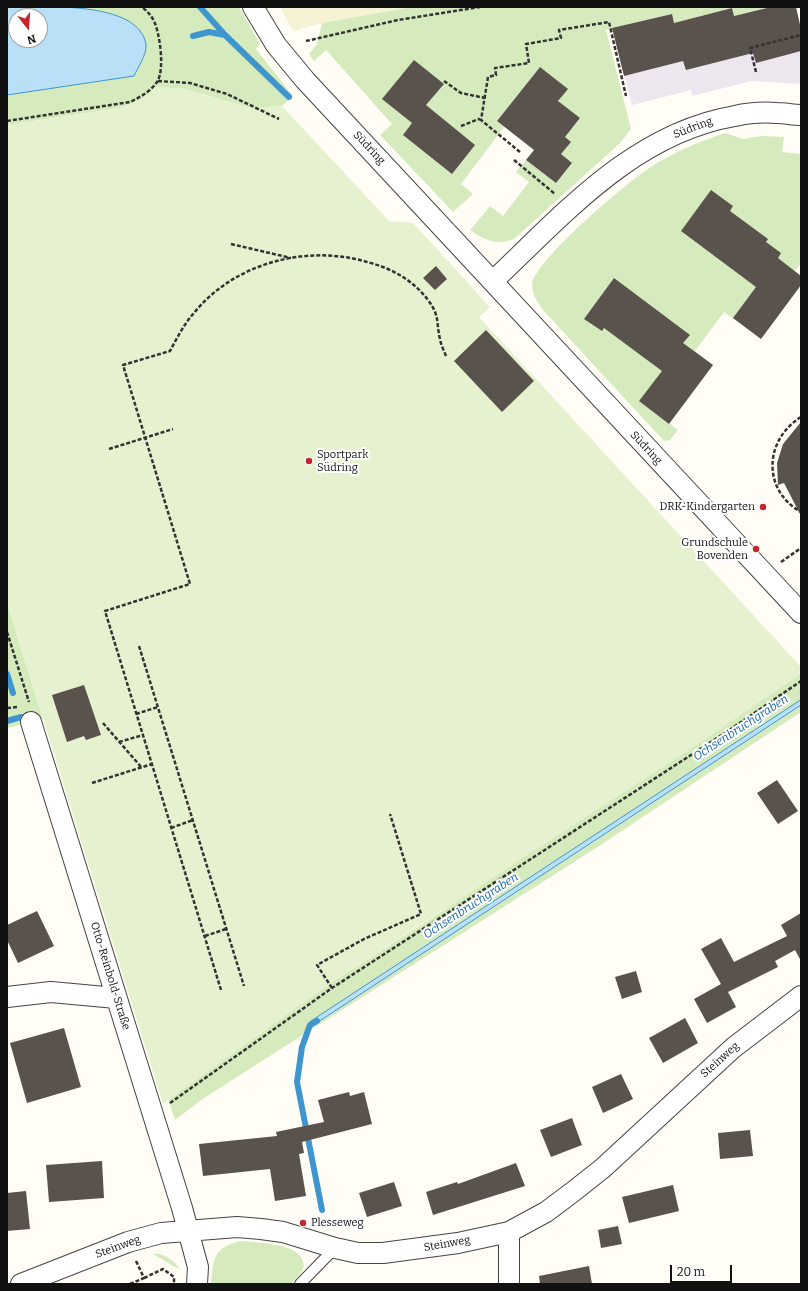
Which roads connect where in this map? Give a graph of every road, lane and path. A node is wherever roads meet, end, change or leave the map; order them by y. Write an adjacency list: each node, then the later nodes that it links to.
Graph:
1 (142, 7): 7 (path)
2 (253, 7): 21 (street, Südring)
3 (480, 7): 5 (path)
4 (801, 35): 6 (path)
5 (306, 40)
6 (756, 72)
7 (158, 81): 12 (path); 14 (path)
8 (444, 81): 10 (path)
9 (626, 96): 10 (path)
10 (485, 98): 13 (path)
11 (801, 115): 18 (street, Südring)
12 (279, 119)
13 (481, 120): 15 (path); 16 (path)
14 (7, 121)
15 (462, 126)
16 (520, 152)
17 (514, 160): 18 (path)
18 (571, 207): 21 (street, Südring)
19 (231, 244): 20 (path)
20 (291, 258): 22 (path); 25 (path)
21 (494, 281): 28 (street, Südring)
22 (446, 356)
23 (801, 417): 27 (path)
24 (173, 430): 25 (path)
25 (145, 438): 26 (path); 34 (path)
26 (109, 449)
27 (801, 512)
28 (801, 613)
29 (7, 632): 32 (path)
30 (140, 646): 33 (path)
31 (801, 681): 48 (path)
32 (26, 691)
33 (158, 707): 34 (path); 43 (path)
34 (136, 714): 37 (path)
35 (31, 722): 52 (street, Otto-Reinbold-Straße)
36 (103, 723): 38 (path)
37 (143, 735): 38 (path); 39 (path)
38 (120, 742): 40 (path)
39 (152, 764): 40 (path); 44 (path)
40 (142, 768): 41 (path)
41 (92, 783)
42 (390, 814): 48 (path)
43 (193, 820): 44 (path); 45 (path)
44 (172, 828): 46 (path)
45 (226, 929): 46 (path); 47 (path)
46 (205, 936): 49 (path)
47 (244, 986)
48 (332, 988): 53 (path)
49 (221, 990)
50 (801, 996): 55 (street, Steinweg)
51 (7, 997): 52 (street)
52 (116, 998): 53 (street, Otto-Reinbold-Straße)
53 (153, 1115): 54 (street, Otto-Reinbold-Straße)
54 (188, 1231): 56 (street, Steinweg); 57 (street, Steinweg); 62 (street)
55 (509, 1232): 57 (street, Steinweg); 64 (street)
56 (128, 1242): 58 (path); 59 (street, Steinweg)
57 (335, 1248): 63 (lane)
58 (144, 1278): 60 (path); 61 (path)
59 (21, 1284)
60 (130, 1284)
61 (174, 1284)
62 (198, 1284)
63 (300, 1284)
64 (509, 1284)

